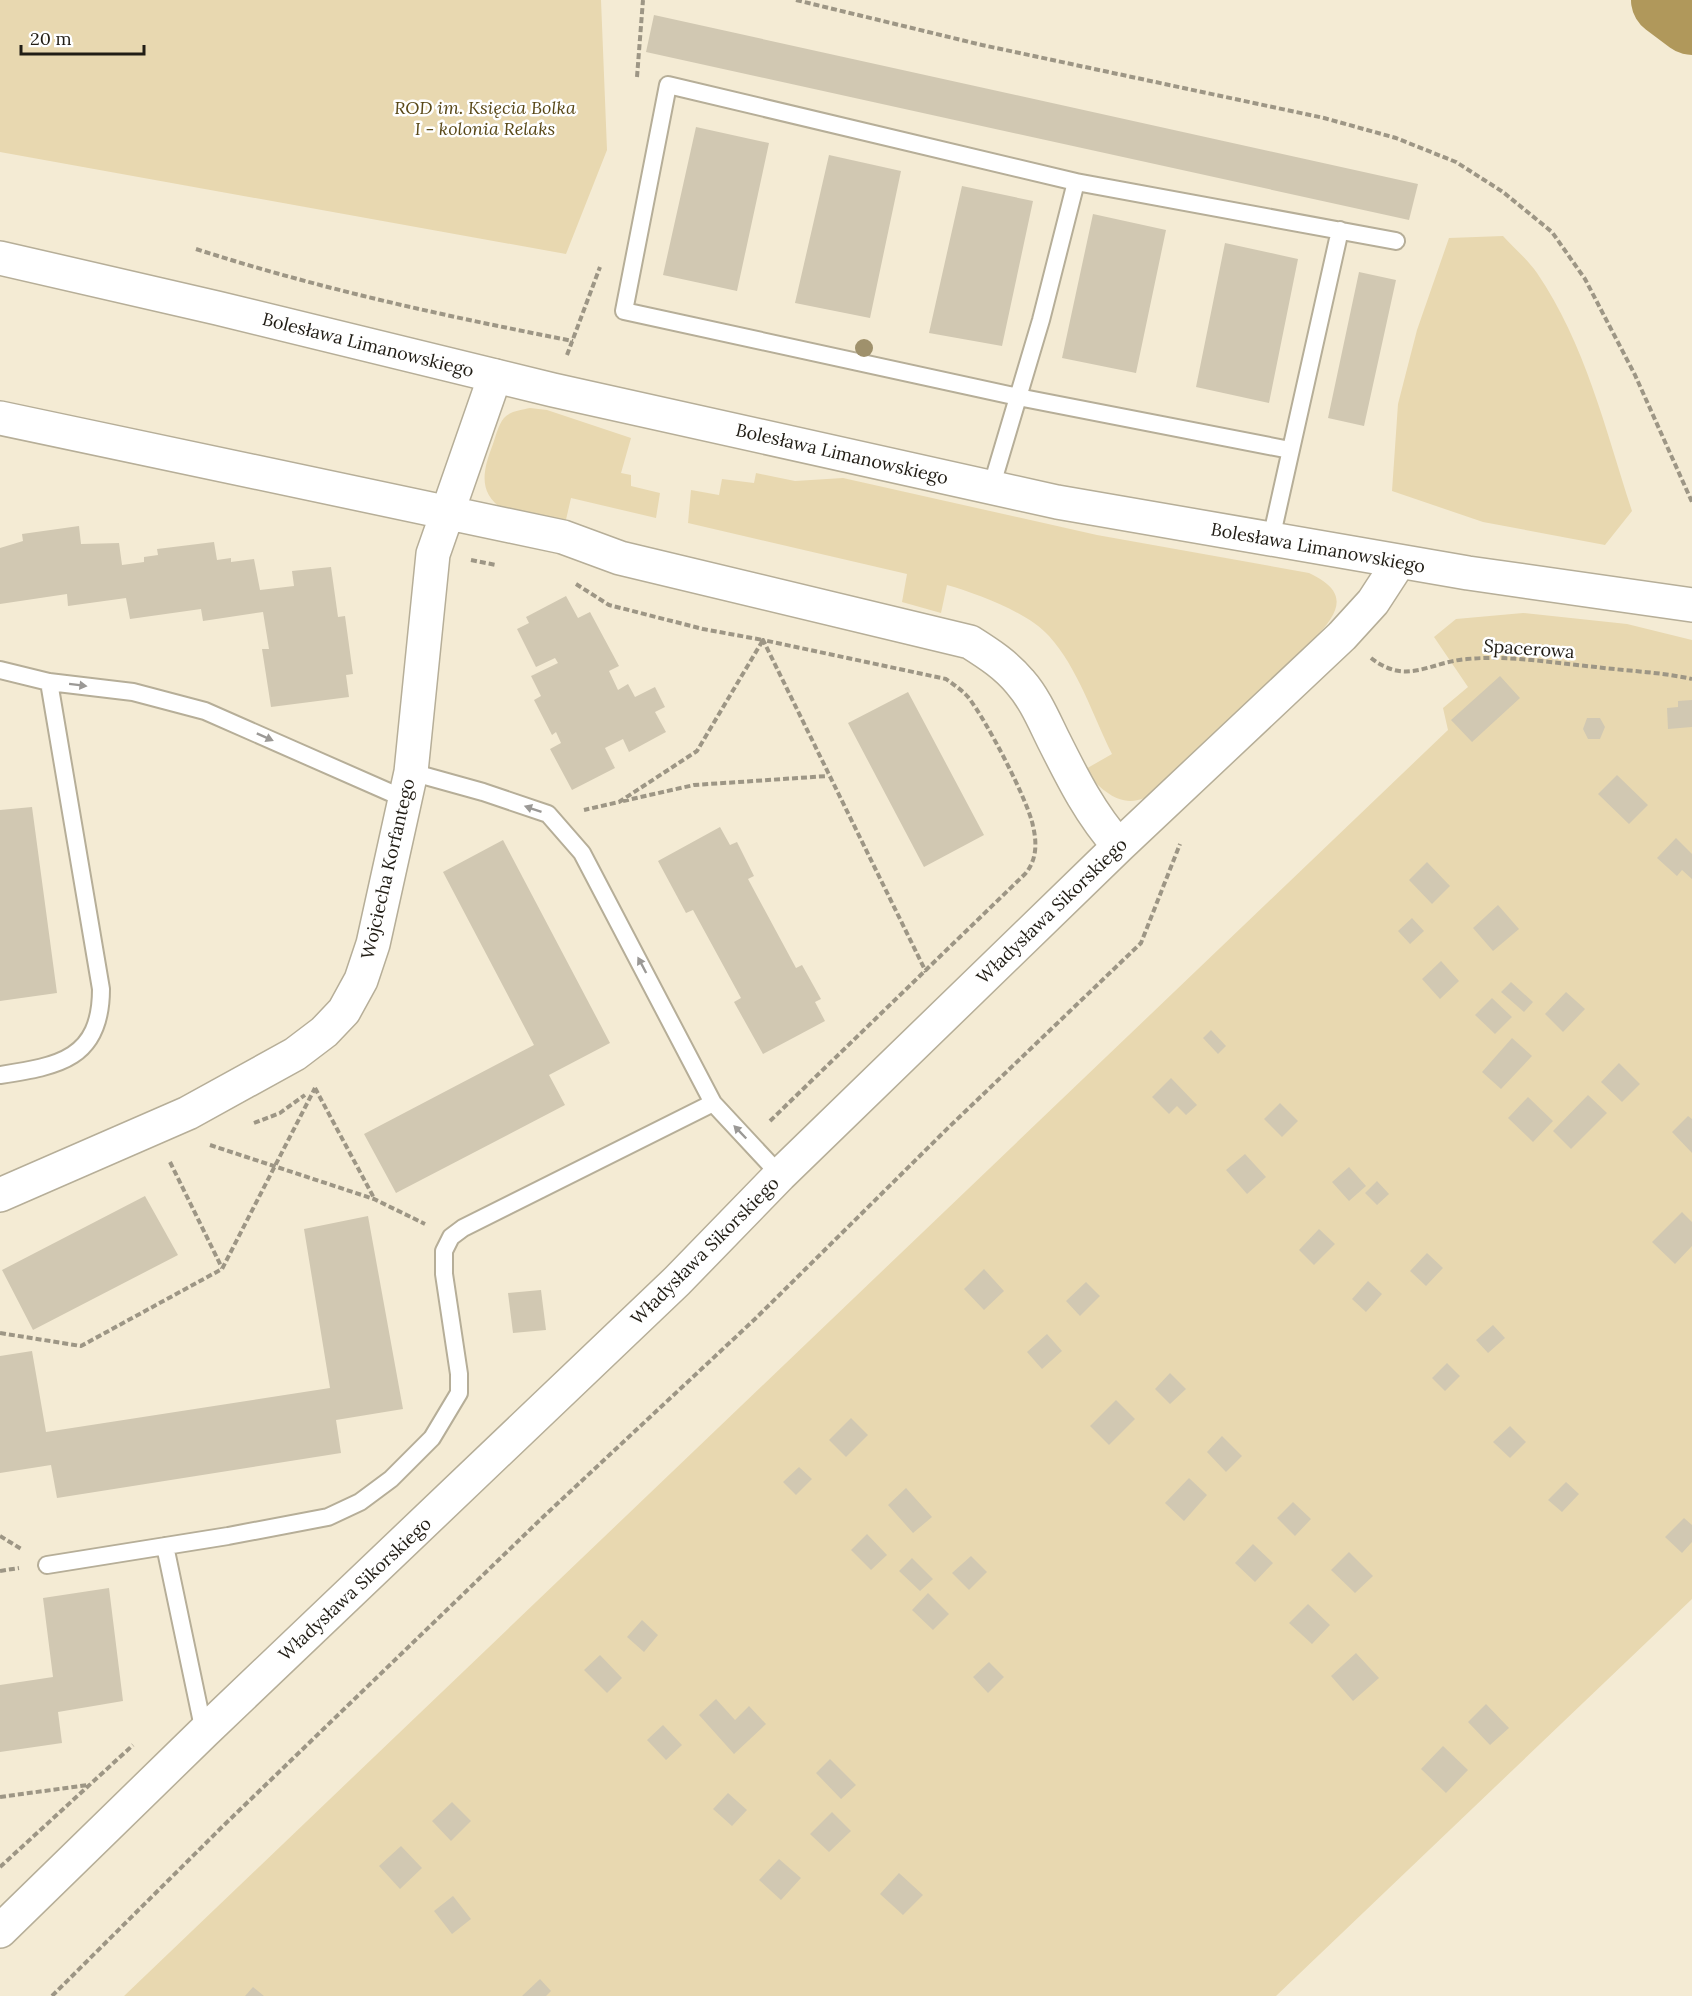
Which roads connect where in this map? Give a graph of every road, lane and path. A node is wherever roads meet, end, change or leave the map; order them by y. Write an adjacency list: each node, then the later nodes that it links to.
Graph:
1 (643, 0): 3 (path)
2 (796, 0): 17 (path)
3 (636, 82)
4 (1077, 182): 5 (lane); 13 (lane); 13 (lane)
5 (1340, 230): 6 (lane); 15 (lane)
6 (1396, 241)
7 (196, 249): 10 (path)
8 (0, 258): 11 (street, Bolesława Limanowskiego)
9 (602, 258): 10 (path)
10 (573, 341): 12 (path)
11 (495, 376): 12 (street, Bolesława Limanowskiego); 18 (street, Wojciecha Korfantego)
12 (553, 390): 16 (street, Bolesława Limanowskiego)
13 (1018, 397): 15 (lane); 16 (lane)
14 (0, 418): 18 (street)
15 (1290, 450): 19 (lane)
16 (991, 488): 19 (street, Bolesława Limanowskiego)
17 (1692, 502)
18 (447, 511): 20 (street, Wojciecha Korfantego); 35 (street)
19 (1271, 539): 21 (street, Bolesława Limanowskiego)
20 (433, 554): 22 (path); 31 (street, Wojciecha Korfantego)
21 (1399, 562): 24 (street, Bolesława Limanowskiego); 25 (street, Władysława Sikorskiego)
22 (504, 566)
23 (572, 582): 26 (path)
24 (1692, 605)
25 (1341, 636): 28 (path, Spacerowa); 35 (street, Władysława Sikorskiego)
26 (763, 640): 30 (path); 32 (path); 36 (path)
27 (0, 670): 29 (lane)
28 (1692, 679)
29 (48, 682): 31 (lane, one-way to 31); 37 (lane)
30 (828, 776): 32 (path); 36 (path)
31 (408, 786): 33 (lane, one-way to 31); 46 (street, Wojciecha Korfantego)
32 (619, 802): 33 (path)
33 (548, 813): 39 (lane, one-way to 33)
34 (1186, 838): 59 (path)
35 (1119, 846): 45 (street, Władysława Sikorskiego)
36 (926, 972): 42 (path)
37 (0, 1075)
38 (315, 1088): 40 (path); 44 (path); 47 (path)
39 (713, 1103): 42 (lane, one-way to 39); 48 (lane)
40 (251, 1124)
41 (211, 1139): 44 (path)
42 (749, 1141): 45 (lane)
43 (166, 1155): 49 (path)
44 (274, 1166): 47 (path); 49 (path)
45 (780, 1175): 53 (street, Władysława Sikorskiego)
46 (0, 1195)
47 (374, 1198): 48 (path)
48 (451, 1237): 51 (lane)
49 (222, 1269): 50 (path)
50 (0, 1333)
51 (165, 1545): 52 (lane); 53 (lane)
52 (47, 1564)
53 (204, 1732): 58 (street, Władysława Sikorskiego)
54 (138, 1740): 55 (path)
55 (89, 1785): 56 (path); 57 (path)
56 (0, 1797)
57 (0, 1867)
58 (0, 1931)
59 (52, 1996)

